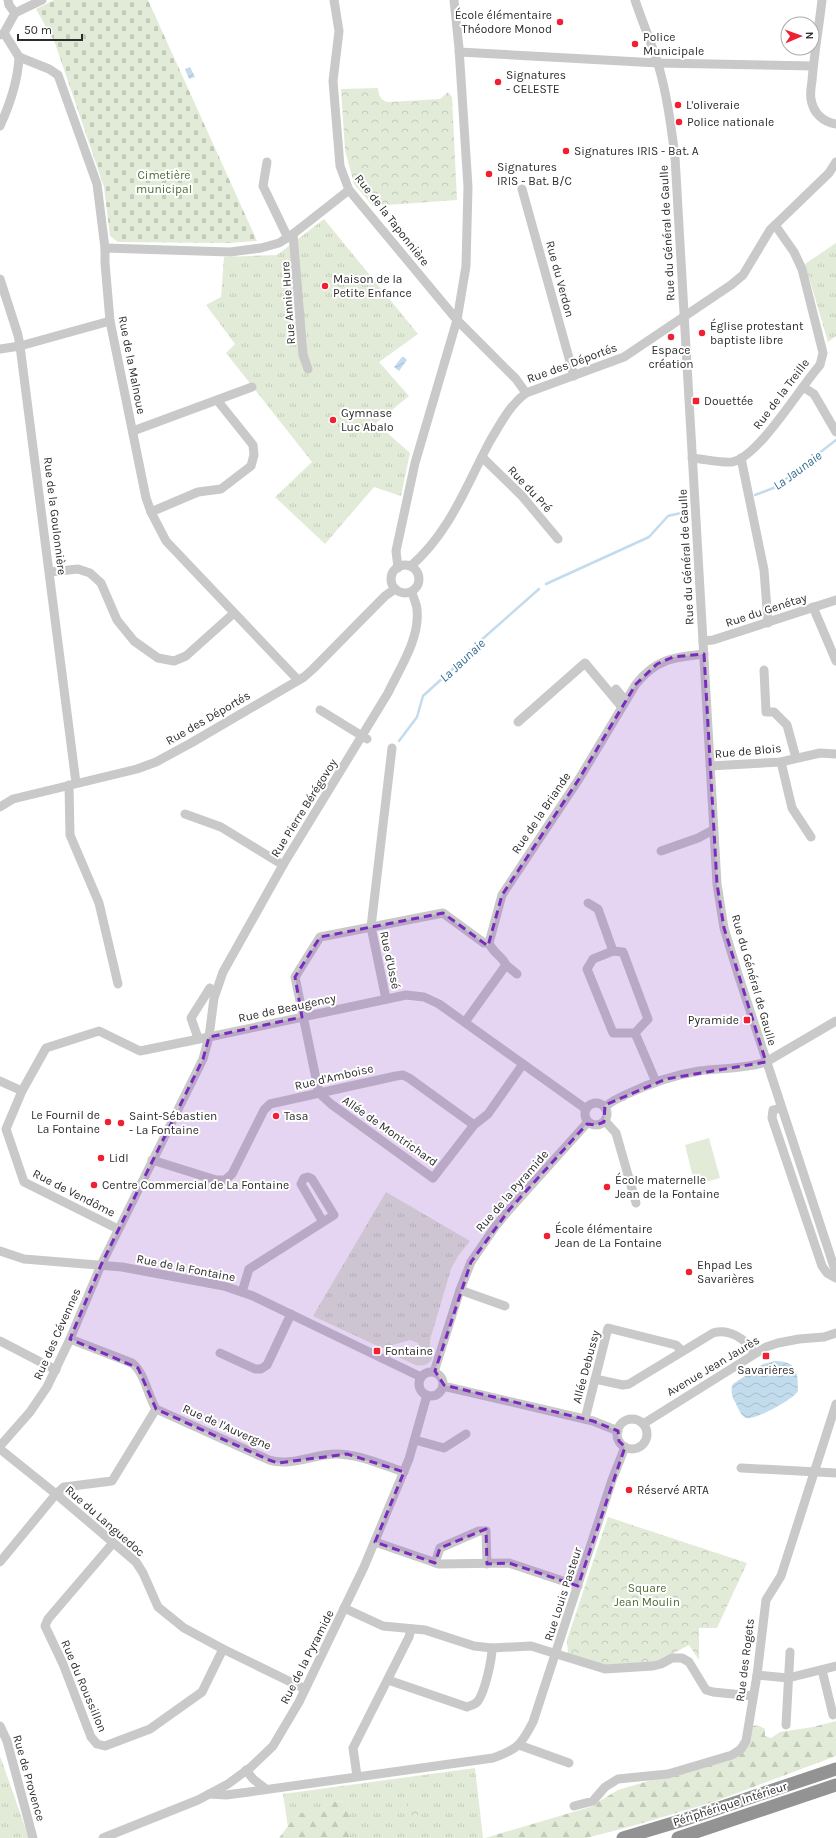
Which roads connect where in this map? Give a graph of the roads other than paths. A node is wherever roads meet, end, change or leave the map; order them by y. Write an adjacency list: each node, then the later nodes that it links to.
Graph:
1 (8, 0): 7 (street)
2 (42, 0): 7 (street)
3 (334, 0): 19 (street, Rue de la Taponnière)
4 (454, 0): 9 (street)
5 (634, 0): 11 (street, Rue du Général de Gaulle)
6 (822, 0): 12 (street)
7 (15, 13): 8 (street)
8 (2, 34): 10 (street)
9 (459, 52): 11 (street); 25 (street)
10 (19, 57): 13 (street); 22 (street, Rue de la Malnoue)
11 (658, 64): 12 (street); 24 (street, Rue du Général de Gaulle)
12 (813, 66): 14 (street)
13 (0, 126)
14 (836, 127)
15 (267, 162): 21 (street)
16 (836, 162): 17 (street, Rue des Déportés)
17 (833, 175): 20 (street, Rue des Déportés)
18 (522, 189): 30 (street, Rue du Verdon)
19 (349, 190): 21 (street); 25 (street, Rue de la Taponnière)
20 (775, 225): 24 (street, Rue des Déportés); 32 (street, Rue de la Treille)
21 (291, 236): 22 (street); 29 (street, Rue Annie Hure)
22 (105, 248): 26 (street, Rue de la Malnoue)
23 (0, 280): 27 (street, Rue de la Goulonnière)
24 (684, 316): 30 (street, Rue des Déportés); 38 (street, Rue du Général de Gaulle)
25 (457, 320): 33 (street, Rue de la Taponnière); 44 (street)
26 (110, 321): 27 (street); 35 (street, Rue de la Malnoue)
27 (20, 346): 28 (street); 45 (street, Rue de la Goulonnière)
28 (0, 349)
29 (308, 369)
30 (574, 376): 33 (street, Rue des Déportés)
31 (252, 387): 34 (street)
32 (803, 387): 36 (street); 39 (street, Rue de la Treille)
33 (526, 393): 37 (street, Rue des Déportés)
34 (217, 400): 35 (street); 40 (street)
35 (133, 431): 40 (street, Rue de la Malnoue)
36 (836, 432)
37 (482, 457): 41 (street, Rue du Pré); 42 (street, Rue des Déportés)
38 (692, 458): 39 (street, Rue de la Treille); 53 (street, Rue du Général de Gaulle)
39 (741, 458): 52 (street)
40 (151, 512): 51 (street, Rue de la Malnoue)
41 (558, 539)
42 (426, 553): 43 (street, Rue des Déportés); 46 (street, Rue des Déportés)
43 (411, 566): 44 (street); 46 (street)
44 (398, 568): 47 (street)
45 (50, 572): 51 (street); 68 (street, Rue de la Goulonnière)
46 (419, 574): 48 (street)
47 (395, 589): 48 (street); 57 (street, Rue des Déportés)
48 (412, 592): 62 (street, Rue Pierre Bérégovoy)
49 (836, 600): 50 (street, Rue du Genétay)
50 (814, 607): 52 (street, Rue du Genétay); 55 (street)
51 (234, 613): 57 (street, Rue de la Malnoue)
52 (768, 623): 53 (street, Rue du Genétay)
53 (703, 641): 54 (street, Rue du Général de Gaulle)
54 (704, 654): 59 (street, Rue de la Briande); 67 (street, Rue du Général de Gaulle)
55 (836, 661)
56 (764, 670): 65 (street)
57 (298, 680): 68 (street, Rue des Déportés)
58 (616, 689): 59 (street)
59 (623, 703): 61 (street); 77 (street, Rue de la Briande)
60 (320, 710): 62 (street)
61 (518, 722)
62 (364, 738): 74 (street, Rue Pierre Bérégovoy)
63 (392, 748): 76 (street, Rue d'Ussé)
64 (836, 754): 65 (street, Rue de Blois)
65 (796, 758): 66 (street, Rue de Blois)
66 (780, 762): 67 (street, Rue de Blois); 72 (street)
67 (710, 766): 71 (street, Rue du Général de Gaulle)
68 (72, 784): 69 (street, Rue des Déportés); 81 (street, Rue de la Goulonnière)
69 (0, 807)
70 (185, 814): 74 (street)
71 (713, 830): 73 (street); 90 (street, Rue du Général de Gaulle)
72 (811, 837)
73 (661, 851)
74 (283, 865): 88 (street, Rue Pierre Bérégovoy)
75 (588, 903): 78 (street)
76 (371, 926): 77 (street); 83 (street, Rue d'Ussé); 84 (street)
77 (489, 943): 79 (street)
78 (613, 951): 87 (street); 87 (street)
79 (506, 965): 80 (street); 86 (street)
80 (517, 974)
81 (118, 984)
82 (210, 988): 89 (street)
83 (386, 999): 84 (street, Rue de Beaugency); 86 (street, Rue de Beaugency)
84 (302, 1017): 88 (street, Rue de Beaugency); 95 (street)
85 (836, 1021): 90 (street)
86 (465, 1022): 91 (street, Rue de Beaugency)
87 (635, 1033): 93 (street)
88 (208, 1037): 89 (street, Rue de Vendôme); 102 (street)
89 (198, 1038): 94 (street, Rue de Vendôme)
90 (766, 1062): 93 (street); 97 (street, Rue du Général de Gaulle)
91 (523, 1064): 98 (street, Rue de Beaugency); 101 (street)
92 (0, 1080): 94 (street)
93 (656, 1082): 96 (street)
94 (22, 1091): 105 (street, Rue de Vendôme)
95 (319, 1093): 101 (street, Rue d'Amboise); 101 (street, Allée de Montrichard); 102 (street, Rue d'Amboise)
96 (605, 1108): 98 (street); 99 (street)
97 (781, 1108): 108 (street, Rue du Général de Gaulle); 109 (street)
98 (586, 1109): 100 (street)
99 (605, 1121): 100 (street); 103 (street)
100 (588, 1122): 110 (street, Rue de la Pyramide)
101 (474, 1125)
102 (152, 1160): 105 (street)
103 (636, 1203)
104 (323, 1222): 104 (street); 111 (street)
105 (118, 1229): 107 (street)
106 (0, 1250): 107 (street, Rue de la Fontaine)
107 (101, 1264): 111 (street, Rue de la Fontaine); 116 (street, Rue des Cévennes)
108 (836, 1273)
109 (836, 1278)
110 (460, 1290): 112 (street); 123 (street, Rue de la Pyramide)
111 (242, 1292): 113 (street, Rue de la Fontaine)
112 (505, 1306)
113 (290, 1314): 120 (street); 124 (street, Rue de la Fontaine)
114 (836, 1333): 115 (street, Avenue Jean Jaurès)
115 (824, 1337): 118 (street, Avenue Jean Jaurès); 121 (street, Avenue Jean Jaurès)
116 (70, 1339): 122 (street, Rue des Cévennes); 129 (street)
117 (0, 1341): 122 (street)
118 (836, 1341)
119 (682, 1351): 121 (street); 125 (street); 125 (street, Allée Debussy)
120 (220, 1353)
121 (754, 1353): 131 (street, Avenue Jean Jaurès)
122 (56, 1370): 136 (street, Rue des Cévennes)
123 (434, 1372): 124 (street); 126 (street)
124 (421, 1377): 127 (street)
125 (594, 1379): 130 (street, Allée Debussy)
126 (443, 1386): 127 (street); 130 (street)
127 (427, 1395): 134 (street, Rue de la Pyramide)
128 (836, 1404): 139 (street, Rue des Rogets)
129 (156, 1409): 138 (street, Rue de l'Auvergne); 141 (street)
130 (585, 1419): 132 (street)
131 (643, 1424): 132 (street); 135 (street)
132 (618, 1431): 135 (street)
133 (466, 1434): 134 (street)
134 (415, 1440): 138 (street, Rue de la Pyramide)
135 (625, 1447): 147 (street, Rue Louis Pasteur)
136 (0, 1448): 141 (street, Rue du Languedoc)
137 (740, 1468): 139 (street)
138 (404, 1472): 142 (street, Rue de la Pyramide)
139 (814, 1473): 140 (street); 156 (street, Rue des Rogets)
140 (836, 1473)
141 (56, 1494): 143 (street, Rue du Languedoc); 144 (street)
142 (375, 1542): 145 (street); 148 (street, Rue de la Pyramide)
143 (113, 1543): 151 (street, Rue du Languedoc); 151 (street, Rue du Roussillon)
144 (0, 1562)
145 (435, 1563): 146 (street); 146 (street)
146 (487, 1564): 147 (street)
147 (578, 1586): 153 (street, Rue Louis Pasteur)
148 (344, 1608): 149 (street); 159 (street, Rue de la Pyramide)
149 (411, 1629): 150 (street); 158 (street)
150 (492, 1648): 153 (street); 158 (street)
151 (223, 1649): 159 (street, Rue du Languedoc)
152 (790, 1652): 157 (street)
153 (555, 1654): 160 (street); 164 (street, Rue Louis Pasteur)
154 (836, 1666): 155 (street)
155 (822, 1670): 157 (street); 161 (street)
156 (757, 1675): 157 (street); 160 (street, Rue des Rogets)
157 (788, 1678): 162 (street)
158 (388, 1680): 169 (street)
159 (305, 1689): 167 (street, Rue de la Pyramide)
160 (754, 1696): 174 (street, Rue des Rogets)
161 (833, 1715)
162 (786, 1725)
163 (0, 1726): 175 (street, Rue de Provence)
164 (519, 1745): 165 (street); 169 (street, Rue Louis Pasteur)
165 (569, 1763)
166 (836, 1769): 177 (highway, Périphérique Intérieur)
167 (246, 1770): 168 (street, Rue de la Pyramide); 171 (street)
168 (238, 1776): 172 (street); 173 (street, Rue de la Pyramide)
169 (357, 1776): 171 (street, Rue Louis Pasteur)
170 (836, 1785): 178 (highway)
171 (266, 1789): 172 (street, Rue Louis Pasteur)
172 (249, 1792): 173 (street, Rue Louis Pasteur)
173 (209, 1794): 176 (street, Rue de la Pyramide)
174 (574, 1806)
175 (33, 1838)
176 (103, 1838)
177 (623, 1838)
178 (678, 1838)

